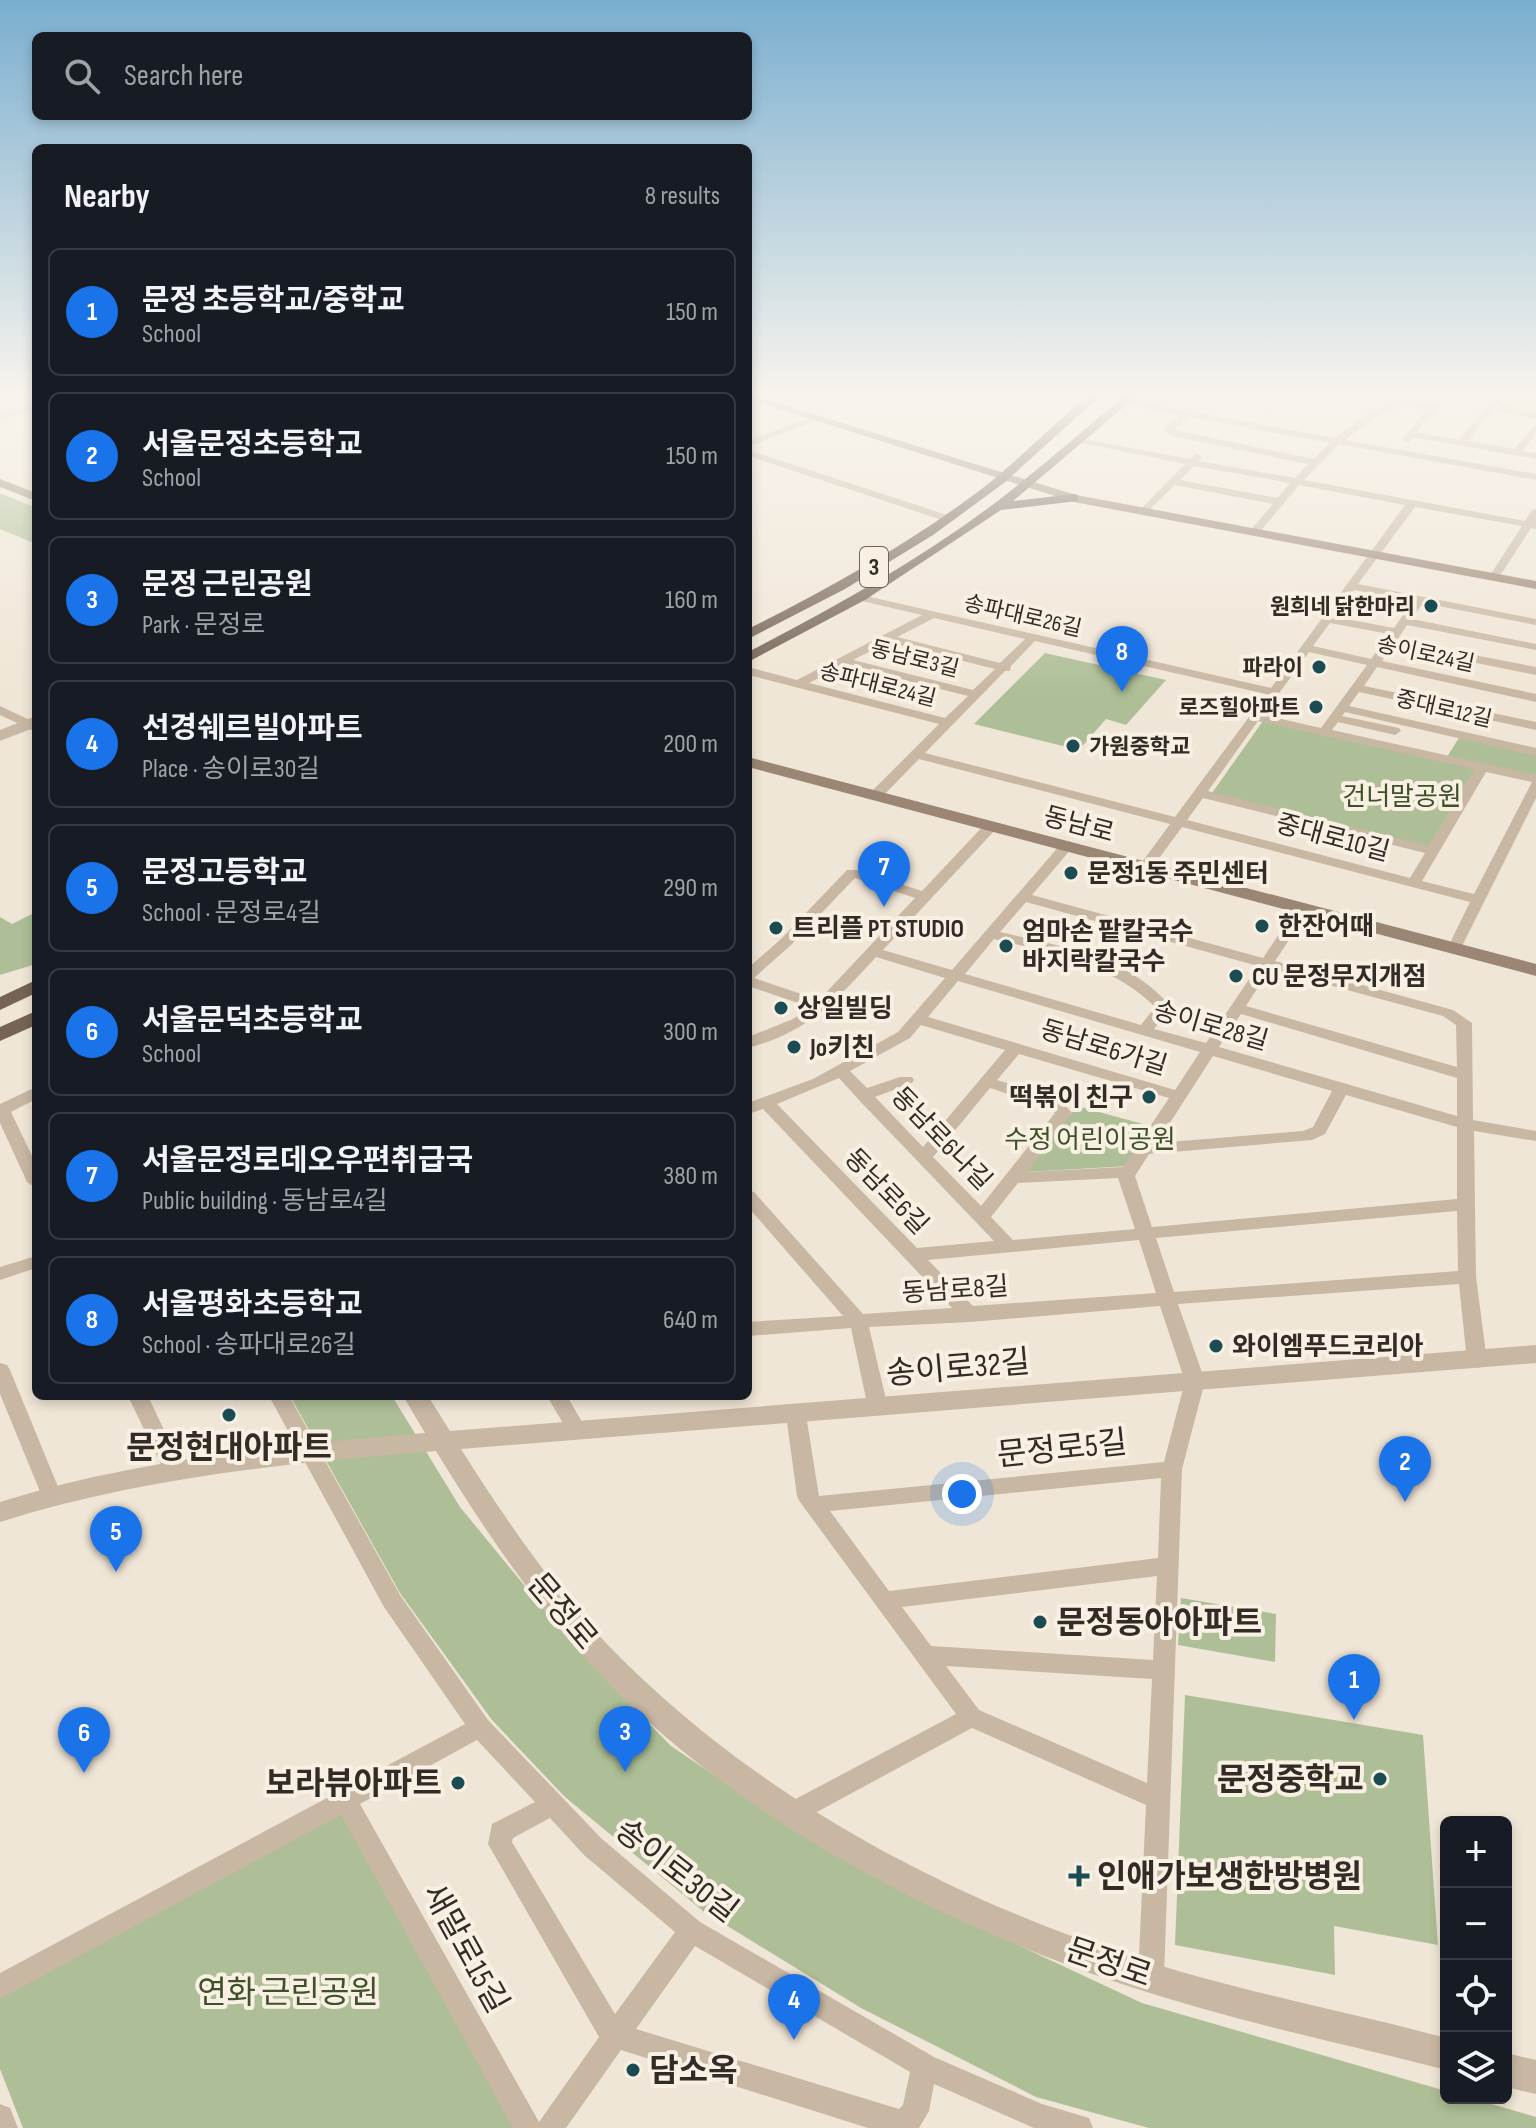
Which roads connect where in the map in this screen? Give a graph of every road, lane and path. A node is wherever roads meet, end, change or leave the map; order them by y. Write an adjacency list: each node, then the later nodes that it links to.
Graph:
1 (871, 493): 15 (street)
2 (981, 493): 15 (main road, 3)
3 (1014, 493): 12 (main road, 3)
4 (1060, 493): 9 (main road)
5 (1162, 493): 13 (street)
6 (1233, 493): 10 (street)
7 (1287, 493): 10 (street)
8 (1361, 493): 11 (street)
9 (1074, 498): 12 (main road); 13 (main road)
10 (1280, 502): 17 (street)
11 (1412, 503): 16 (street); 18 (street)
12 (993, 508): 22 (main road, 3)
13 (1144, 512): 17 (main road)
14 (1536, 512): 16 (street)
15 (949, 519): 28 (main road, 3)
16 (1531, 525): 19 (street)
17 (1255, 531): 18 (main road)
18 (1374, 554): 19 (main road); 21 (street)
19 (1494, 577): 20 (main road)
20 (1536, 585)
21 (1353, 586): 23 (street); 25 (street)
22 (857, 597): 24 (street, 송파대로26길); 34 (main road, 3)
23 (1420, 599): 26 (street); 27 (street)
24 (931, 615): 30 (street, 송파대로24길); 31 (street, 송파대로26길)
25 (1329, 619): 29 (street); 33 (street)
26 (1406, 621): 29 (street); 32 (street)
27 (1536, 622)
28 (752, 633)
29 (1394, 637): 36 (street); 38 (street)
30 (885, 638): 35 (street, 송파대로24길); 37 (street, 동남로3길)
31 (1032, 638): 37 (street, 동남로3길); 42 (street, 송파대로26길)
32 (1536, 647)
33 (1307, 648): 36 (street, 송이로24길); 42 (street)
34 (752, 656)
35 (843, 661): 40 (street, 송파대로24길); 43 (street, 동남로3길)
36 (1375, 663): 41 (street); 44 (street, 송이로24길)
37 (1006, 668): 43 (street, 동남로3길)
38 (1536, 671)
39 (752, 672): 40 (street, 송파대로24길)
40 (796, 685): 49 (street, 송파대로24길)
41 (1357, 688): 46 (street); 51 (street, 중대로12길)
42 (1274, 692): 47 (street)
43 (978, 695): 49 (street, 동남로3길)
44 (1536, 698)
45 (0, 710): 48 (street)
46 (1339, 713): 52 (street); 54 (street, 중대로12길)
47 (1256, 717): 52 (street); 61 (street)
48 (32, 723)
49 (950, 723): 56 (street, 동남로3길)
50 (32, 725): 53 (street)
51 (1536, 726)
52 (1324, 733): 57 (street)
53 (0, 736)
54 (1454, 739): 55 (street, 중대로12길); 57 (street)
55 (1536, 752)
56 (919, 755): 62 (street, 동남로3길); 63 (street, 중대로10길)
57 (1441, 758): 59 (street)
58 (752, 763): 62 (main road, 동남로)
59 (1482, 767): 60 (street); 66 (street)
60 (1536, 782): 71 (street)
61 (1199, 793): 63 (street); 66 (street, 중대로10길)
62 (876, 795): 64 (main road, 동남로)
63 (1178, 822): 67 (street); 68 (street, 중대로10길)
64 (991, 826): 65 (main road, 동남로); 69 (street)
65 (1065, 848): 67 (main road, 동남로); 70 (street)
66 (1433, 851): 68 (street)
67 (1144, 869): 72 (main road, 동남로)
68 (1414, 883): 71 (street, 중대로10길)
69 (926, 897): 75 (street); 78 (street)
70 (1022, 897): 73 (street); 76 (street)
71 (1476, 899): 74 (street)
72 (1302, 910): 74 (main road, 동남로); 76 (street)
73 (990, 934): 79 (street); 87 (street)
74 (1454, 949): 77 (main road, 동남로)
75 (874, 952): 79 (street, 송이로28길); 83 (street)
76 (1267, 964): 84 (street); 93 (street)
77 (1536, 970)
78 (752, 974)
79 (956, 975): 86 (street); 87 (street, 송이로28길)
80 (752, 980): 83 (street)
81 (32, 988): 82 (main road)
82 (0, 1004)
83 (822, 1006): 89 (street)
84 (1238, 1008): 91 (street); 93 (street)
85 (32, 1019): 88 (main road)
86 (919, 1019): 90 (street, 동남로6가길); 92 (street)
87 (1145, 1030): 91 (street, 송이로28길)
88 (0, 1035)
89 (752, 1041)
90 (1015, 1048): 95 (street, 동남로6가길); 99 (street, 동남로6가길)
91 (1211, 1050): 96 (street, 송이로28길); 99 (street)
92 (841, 1071): 98 (street, 동남로6나길); 100 (street)
93 (1462, 1074): 103 (street)
94 (906, 1080): 98 (street, 동남로6나길)
95 (987, 1082): 106 (street, 동남로6가길); 109 (street, 동남로6나길)
96 (1342, 1088): 103 (street, 송이로28길); 105 (street)
97 (32, 1094): 102 (street)
98 (864, 1095): 106 (street, 동남로6나길)
99 (1179, 1096): 105 (street)
100 (766, 1102): 101 (street); 115 (street, 동남로6길)
101 (752, 1107)
102 (1, 1110): 108 (street)
103 (1465, 1124): 104 (street, 송이로28길); 111 (street)
104 (1536, 1136)
105 (1144, 1149): 107 (street)
106 (924, 1157): 112 (street, 동남로6나길)
107 (1129, 1172): 109 (street); 113 (street)
108 (32, 1174)
109 (1014, 1178): 112 (street, 동남로6나길)
110 (752, 1201): 121 (street)
111 (1466, 1204): 113 (street, 동남로8길); 118 (street)
112 (982, 1217): 114 (street, 동남로6나길)
113 (1145, 1233): 114 (street, 동남로8길); 119 (street)
114 (1009, 1246): 115 (street, 동남로8길)
115 (912, 1255): 120 (street, 동남로6길)
116 (32, 1263): 117 (street)
117 (0, 1274)
118 (1467, 1277): 119 (street, 동남로8길); 124 (street)
119 (1166, 1300): 120 (street, 동남로8길); 126 (street)
120 (970, 1315): 121 (street, 동남로8길)
121 (859, 1322): 122 (street, 동남로8길); 131 (street)
122 (752, 1329)
123 (1536, 1354): 124 (street, 송이로32길)
124 (1477, 1361): 126 (street, 송이로32길)
125 (0, 1370): 138 (street)
126 (1195, 1381): 131 (street, 송이로32길); 136 (street)
127 (140, 1400): 137 (street)
128 (281, 1400): 135 (street, 송이로30길)
129 (418, 1400): 134 (street, 문정로)
130 (559, 1400): 133 (street)
131 (878, 1408): 132 (street, 송이로32길)
132 (796, 1415): 133 (street, 송이로32길); 139 (street)
133 (578, 1432): 134 (street, 송이로32길)
134 (444, 1442): 135 (street, 송이로32길); 150 (street, 문정로)
135 (311, 1453): 137 (street, 송이로32길); 146 (street, 송이로30길)
136 (1172, 1469): 139 (street, 문정로5길); 141 (street)
137 (173, 1470): 138 (street, 송이로32길)
138 (51, 1494): 140 (street, 송이로32길)
139 (814, 1505): 142 (street)
140 (0, 1512)
141 (1166, 1566): 142 (street); 144 (street)
142 (884, 1600): 143 (street)
143 (925, 1655): 144 (street); 145 (street)
144 (1162, 1670): 147 (street)
145 (971, 1717): 147 (street); 150 (street)
146 (480, 1727): 148 (street); 149 (street, 송이로30길)
147 (1158, 1799): 152 (street)
148 (345, 1800): 153 (street); 162 (street, 새말로15길)
149 (554, 1804): 151 (street, 송이로30길); 154 (street)
150 (796, 1811): 152 (street, 문정로)
151 (691, 1930): 154 (street); 156 (street, 송이로30길)
152 (1151, 1977): 155 (street, 문정로)
153 (0, 1987)
154 (613, 2035): 156 (street); 163 (street)
155 (1440, 2052)
156 (925, 2066): 160 (street, 송이로30길)
157 (1512, 2071): 158 (street)
158 (1536, 2077)
159 (0, 2118): 161 (street)
160 (1040, 2123): 164 (street, 송이로30길)
161 (4, 2128)
162 (528, 2128)
163 (550, 2128)
164 (1079, 2128)

